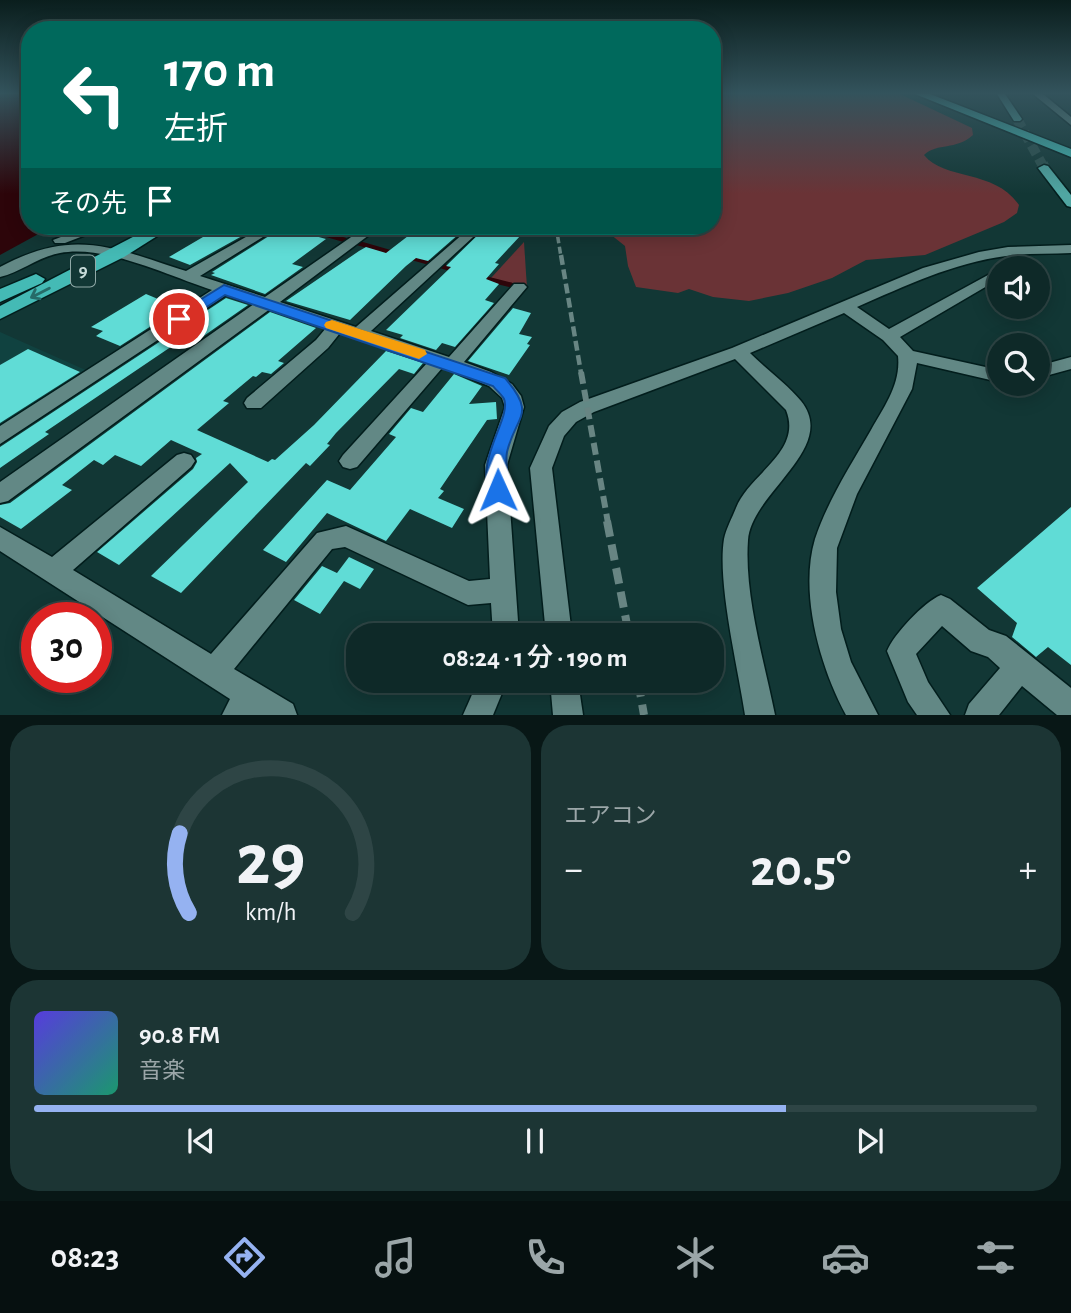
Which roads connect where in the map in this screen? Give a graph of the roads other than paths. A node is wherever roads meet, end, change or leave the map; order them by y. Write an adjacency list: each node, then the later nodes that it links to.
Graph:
1 (1008, 127): 3 (highway)
2 (1011, 127): 3 (highway)
3 (1071, 151)
4 (1044, 168): 5 (main road)
5 (1071, 203)
6 (77, 235): 17 (street)
7 (124, 235): 12 (highway, 9)
8 (149, 235): 14 (highway, 9)
9 (258, 235): 19 (street)
10 (361, 235): 24 (street)
11 (468, 235): 28 (street)
12 (100, 248): 14 (street); 17 (street); 23 (highway, 9)
13 (1071, 249): 15 (street)
14 (118, 253): 19 (street); 26 (highway, 9, one-way to 26)
15 (983, 255): 16 (street); 25 (street)
16 (987, 257)
17 (27, 260): 18 (street)
18 (0, 273)
19 (189, 276): 22 (street)
20 (987, 280): 29 (street)
21 (519, 287): 32 (street)
22 (224, 289): 24 (street); 37 (street)
23 (0, 296)
24 (265, 303): 27 (street); 40 (street)
25 (846, 307): 29 (street); 30 (street)
26 (0, 313)
27 (336, 326): 28 (street); 36 (street)
28 (358, 334): 32 (street)
29 (889, 337): 31 (street)
30 (738, 352): 45 (street); 55 (street)
31 (907, 355): 35 (street); 56 (street)
32 (446, 362): 39 (street); 43 (street)
33 (1071, 363): 34 (street)
34 (1050, 369)
35 (987, 374)
36 (254, 403)
37 (0, 436)
38 (184, 461): 42 (street)
39 (350, 461)
40 (0, 494)
41 (0, 538): 42 (street)
42 (54, 572): 47 (street)
43 (504, 590): 44 (street); 47 (street)
44 (505, 623)
45 (558, 623)
46 (1020, 666): 51 (street); 57 (street); 58 (street)
47 (214, 673): 50 (street)
48 (488, 693): 53 (street)
49 (565, 693): 54 (street)
50 (244, 706): 52 (street)
51 (1071, 707)
52 (282, 715)
53 (478, 715)
54 (568, 715)
55 (760, 715)
56 (863, 715)
57 (935, 715)
58 (980, 715)

